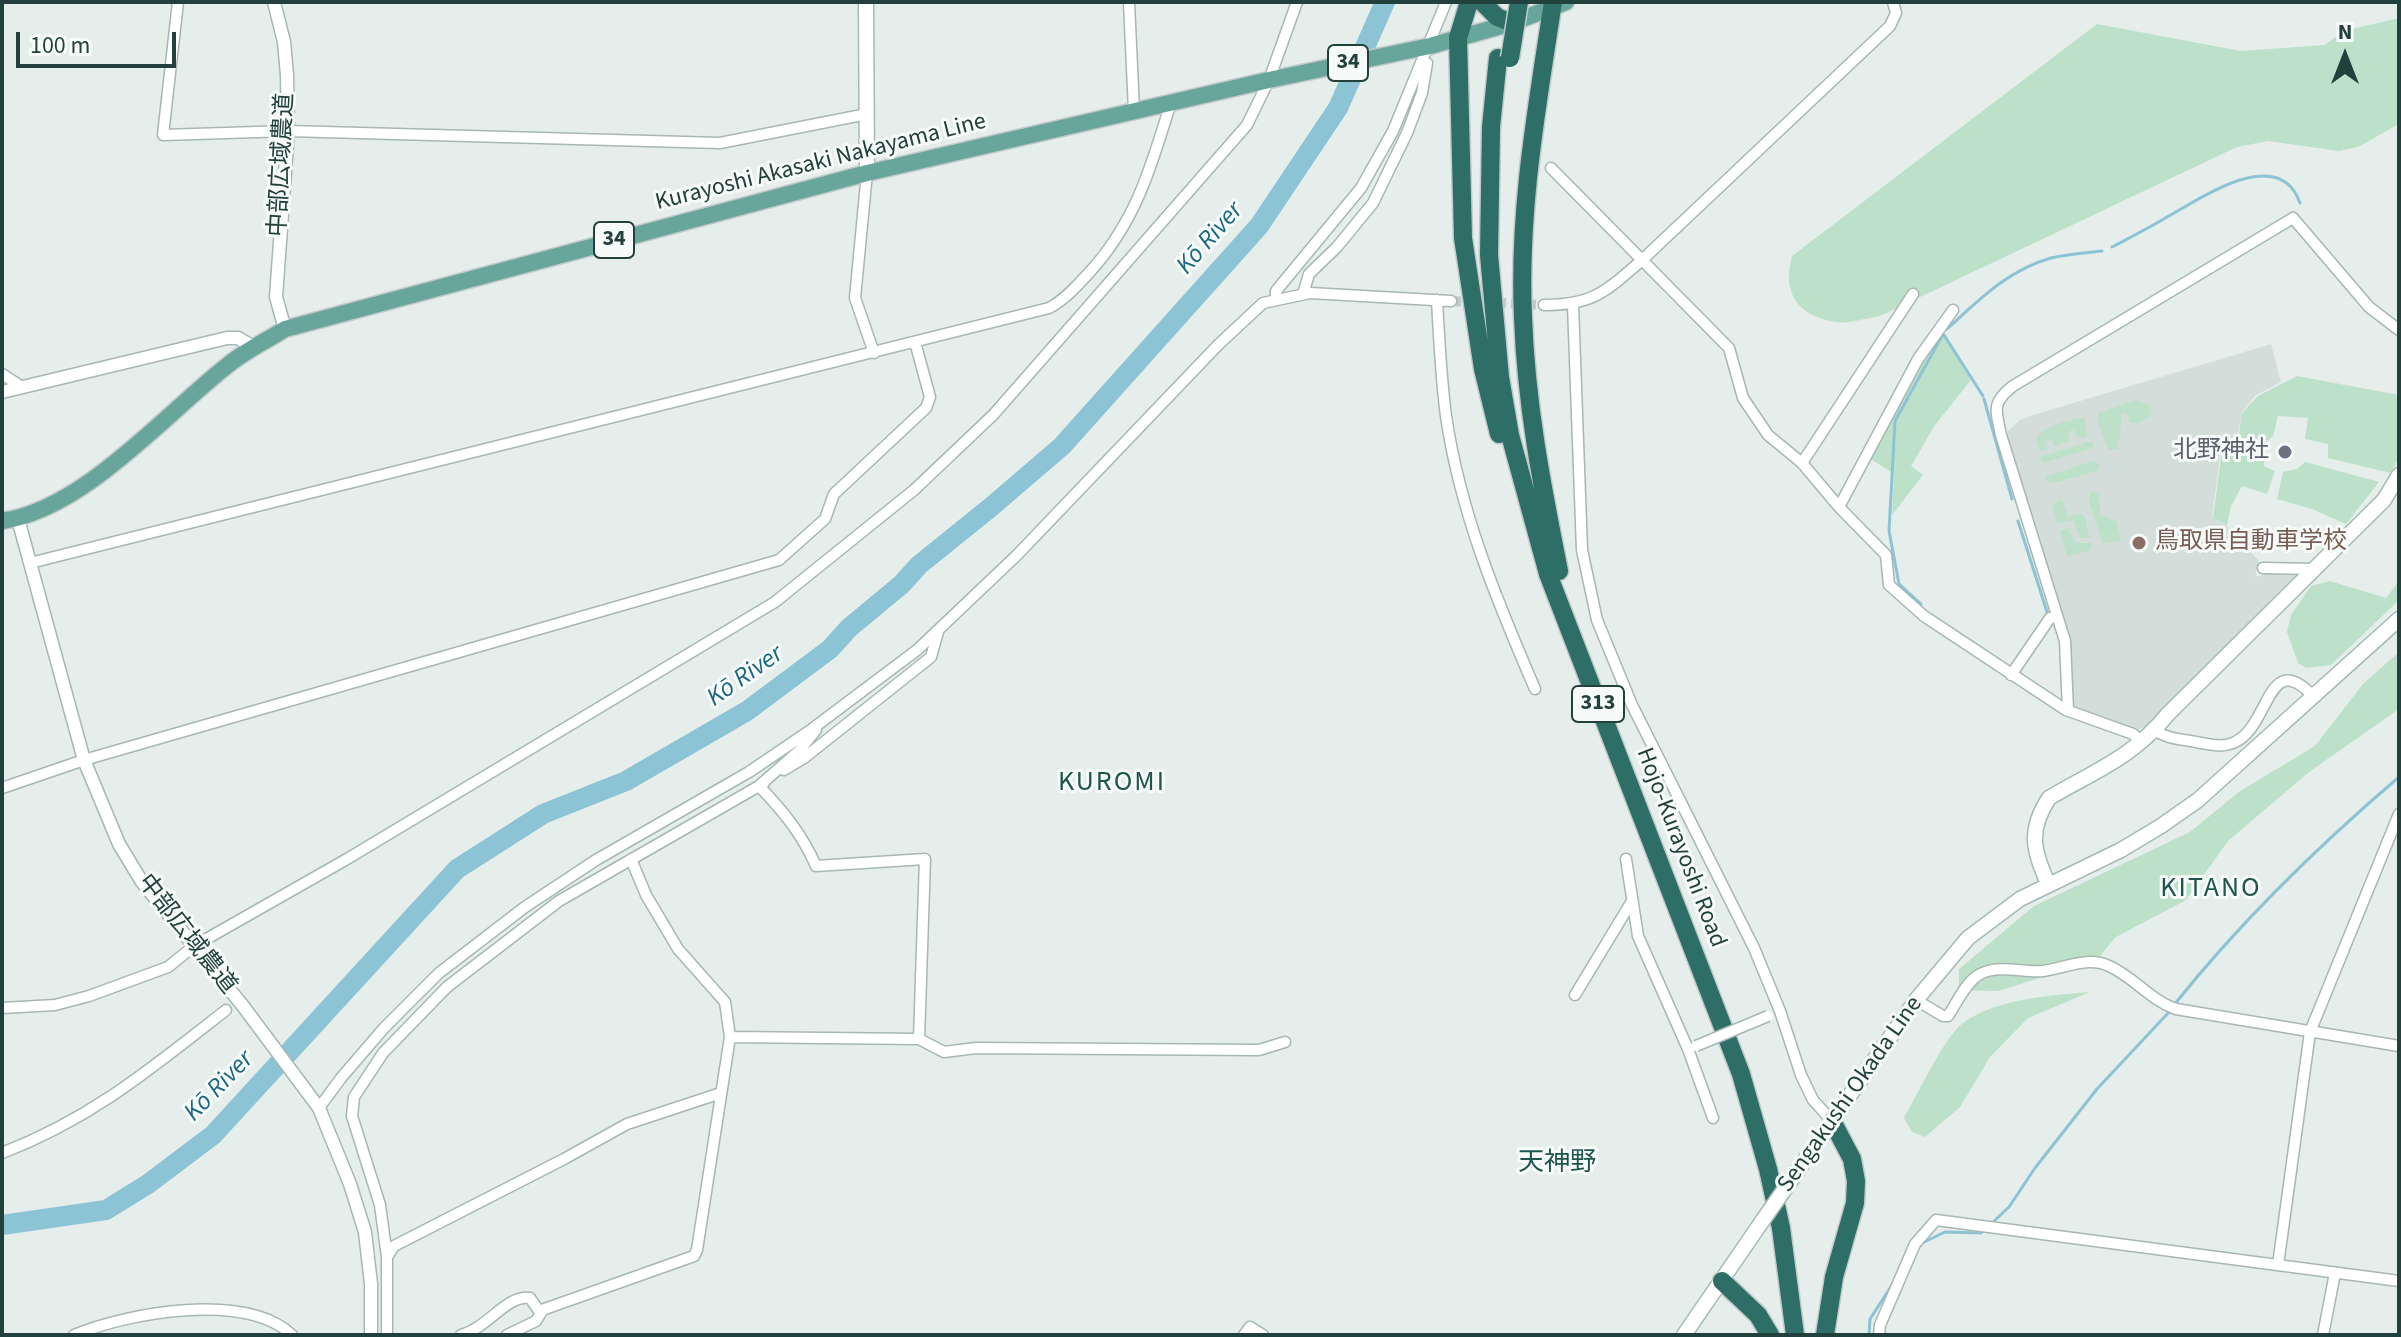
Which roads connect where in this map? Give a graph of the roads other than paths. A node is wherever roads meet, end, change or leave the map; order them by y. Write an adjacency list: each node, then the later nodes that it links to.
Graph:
1 (178, 2): 21 (street)
2 (274, 2): 21 (street, 中部広域農道)
3 (866, 2): 20 (main road)
4 (1129, 2): 19 (street)
5 (1297, 2): 17 (street)
6 (1446, 2): 15 (street)
7 (1469, 2): 14 (highway)
8 (1482, 2): 13 (highway)
9 (1508, 2): 16 (highway, Hojo-Kurayoshi Road / 313)
10 (1519, 2): 16 (highway, Hojo-Kurayoshi Road / 313, bridge)
11 (1893, 2): 24 (street)
12 (1557, 4): 13 (main road, Kurayoshi Akasaki Nakayama Line / 34); 48 (highway)
13 (1512, 23): 14 (main road, Kurayoshi Akasaki Nakayama Line / 34)
14 (1458, 38): 15 (main road, Kurayoshi Akasaki Nakayama Line / 34); 48 (highway)
15 (1423, 47): 17 (main road, Kurayoshi Akasaki Nakayama Line / 34); 25 (street); 27 (street)
16 (1504, 58): 48 (highway, Hojo-Kurayoshi Road / 313)
17 (1274, 79): 18 (main road, Kurayoshi Akasaki Nakayama Line / 34); 67 (street)
18 (1171, 102): 19 (main road, Kurayoshi Akasaki Nakayama Line / 34); 35 (street)
19 (1134, 111): 23 (main road, Kurayoshi Akasaki Nakayama Line / 34)
20 (867, 114): 21 (street); 23 (main road)
21 (288, 131): 33 (street, 中部広域農道)
22 (1551, 168): 24 (street)
23 (867, 173): 33 (main road, Kurayoshi Akasaki Nakayama Line / 34); 37 (street)
24 (1641, 261): 31 (street); 41 (street)
25 (1303, 294): 27 (street); 28 (street)
26 (1913, 294): 41 (street)
27 (1276, 299): 51 (street)
28 (1437, 300): 29 (street); 53 (street)
29 (1451, 301)
30 (1544, 305): 31 (street)
31 (1573, 305): 72 (street)
32 (1953, 310): 43 (street)
33 (285, 329): 36 (main road, Kurayoshi Akasaki Nakayama Line / 34)
34 (2399, 330): 49 (street)
35 (915, 342): 37 (street); 59 (street)
36 (255, 348): 39 (street); 44 (main road, Kurayoshi Akasaki Nakayama Line / 34)
37 (874, 353): 45 (street)
38 (2, 374): 39 (street)
39 (22, 387): 40 (street)
40 (2, 392)
41 (1802, 463): 43 (street)
42 (2399, 475): 47 (main road)
43 (1839, 507): 52 (street)
44 (10, 520): 45 (street, 中部広域農道)
45 (30, 563): 59 (street, 中部広域農道)
46 (2263, 568): 47 (street)
47 (2313, 569): 57 (main road)
48 (1554, 572): 100 (highway, Hojo-Kurayoshi Road / 313); 101 (highway, Hojo-Kurayoshi Road / 313)
49 (2056, 616): 52 (street); 55 (street)
50 (2399, 619): 54 (main road, Sengakushi Okada Line)
51 (938, 630): 56 (street); 60 (street)
52 (2011, 675): 55 (street)
53 (1535, 689)
54 (2314, 697): 57 (street); 65 (main road, Sengakushi Okada Line)
55 (2068, 711): 58 (street)
56 (819, 725): 60 (street); 80 (street)
57 (2155, 730): 58 (main road)
58 (2140, 741): 65 (main road)
59 (84, 760): 61 (street); 67 (street, 中部広域農道)
60 (759, 786): 63 (street); 75 (street)
61 (2, 788)
62 (2399, 814): 73 (street)
63 (631, 859): 74 (street); 84 (street)
64 (1626, 859): 66 (street)
65 (2048, 883): 69 (main road, Sengakushi Okada Line)
66 (1632, 901): 68 (street); 78 (street)
67 (197, 951): 70 (street); 80 (street, 中部広域農道)
68 (1575, 995)
69 (1916, 1000): 73 (street); 82 (main road, Sengakushi Okada Line)
70 (2, 1008)
71 (226, 1010): 83 (street)
72 (1780, 1011): 78 (street, bridge); 82 (street)
73 (2310, 1032): 77 (street); 85 (street)
74 (730, 1037): 75 (street); 79 (street)
75 (919, 1039): 76 (street)
76 (1285, 1042)
77 (2399, 1046)
78 (1692, 1047): 81 (street)
79 (721, 1093): 84 (street); 89 (street)
80 (319, 1108): 92 (street, 中部広域農道)
81 (1713, 1118)
82 (1832, 1121): 87 (main road, Sengakushi Okada Line, bridge); 102 (highway)
83 (2, 1153)
84 (387, 1257): 93 (street)
85 (2278, 1265): 86 (street); 103 (street)
86 (2335, 1273): 88 (street); 104 (street)
87 (1722, 1281): 98 (main road, Sengakushi Okada Line); 99 (highway)
88 (2399, 1281)
89 (542, 1311): 94 (street); 95 (street)
90 (74, 1335): 91 (street)
91 (292, 1335)
92 (371, 1335)
93 (387, 1335)
94 (461, 1335)
95 (507, 1335)
96 (1244, 1335): 97 (street)
97 (1263, 1335)
98 (1684, 1335)
99 (1770, 1335)
100 (1795, 1335)
101 (1804, 1335)
102 (1825, 1335)
103 (1879, 1335)
104 (2323, 1335)

